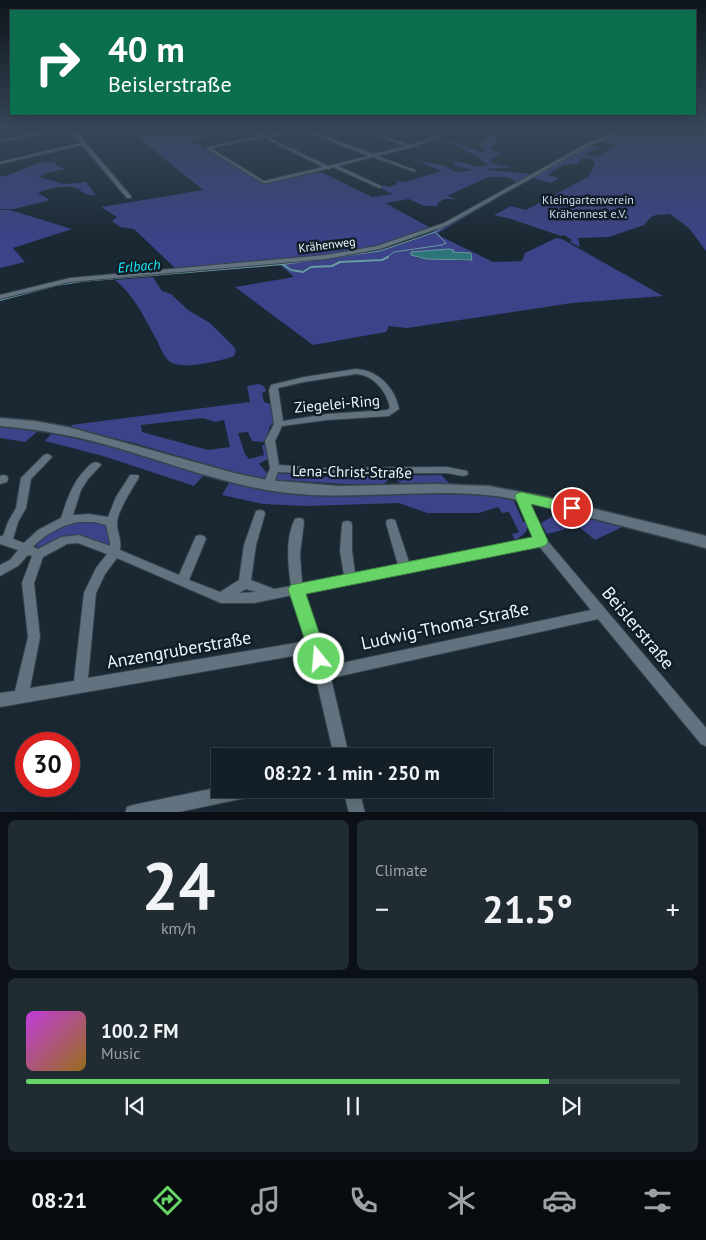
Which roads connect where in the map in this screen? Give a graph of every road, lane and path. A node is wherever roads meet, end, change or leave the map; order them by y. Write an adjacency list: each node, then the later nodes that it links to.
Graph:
1 (101, 166): 10 (street)
2 (237, 166): 8 (street)
3 (336, 166): 6 (street)
4 (400, 166): 7 (street)
5 (549, 166): 11 (street, Krähenweg)
6 (332, 167): 8 (street); 9 (street)
7 (413, 171)
8 (264, 182)
9 (379, 187)
10 (129, 197)
11 (0, 297)
12 (0, 422): 19 (street, Lena-Christ-Straße)
13 (279, 424): 13 (street, Ziegelei-Ring); 16 (street, Ziegelei-Ring)
14 (47, 457): 28 (street)
15 (96, 464): 22 (street)
16 (275, 468): 17 (street); 19 (street)
17 (463, 473)
18 (134, 477): 23 (street)
19 (268, 485): 20 (street, Lena-Christ-Straße)
20 (521, 497): 29 (street, Beislerstraße); 30 (street, Lena-Christ-Straße)
21 (260, 514): 37 (street)
22 (66, 521): 23 (street); 31 (street)
23 (111, 522): 32 (street)
24 (299, 522): 38 (street)
25 (392, 523): 33 (street)
26 (347, 526): 35 (street)
27 (200, 539): 36 (street)
28 (4, 541): 31 (street)
29 (541, 541): 33 (street); 41 (street, Beislerstraße)
30 (706, 542)
31 (32, 551): 32 (street); 34 (street); 45 (street)
32 (114, 553): 36 (street); 44 (street)
33 (405, 568): 35 (street)
34 (0, 572)
35 (350, 579): 38 (street)
36 (182, 582): 40 (street)
37 (245, 583): 39 (street); 40 (street)
38 (296, 589): 39 (street); 42 (street)
39 (274, 594): 40 (street)
40 (221, 598)
41 (601, 613): 43 (street, Ludwig-Thoma-Straße); 47 (street, Beislerstraße)
42 (315, 646): 43 (street); 44 (street, Anzengruberstraße)
43 (323, 673): 48 (street)
44 (80, 686): 45 (street, Anzengruberstraße)
45 (21, 696): 46 (street, Anzengruberstraße)
46 (0, 700)
47 (706, 739)
48 (340, 748)
49 (211, 797): 51 (street)
50 (353, 798): 52 (street)
51 (133, 812)
52 (358, 812)

